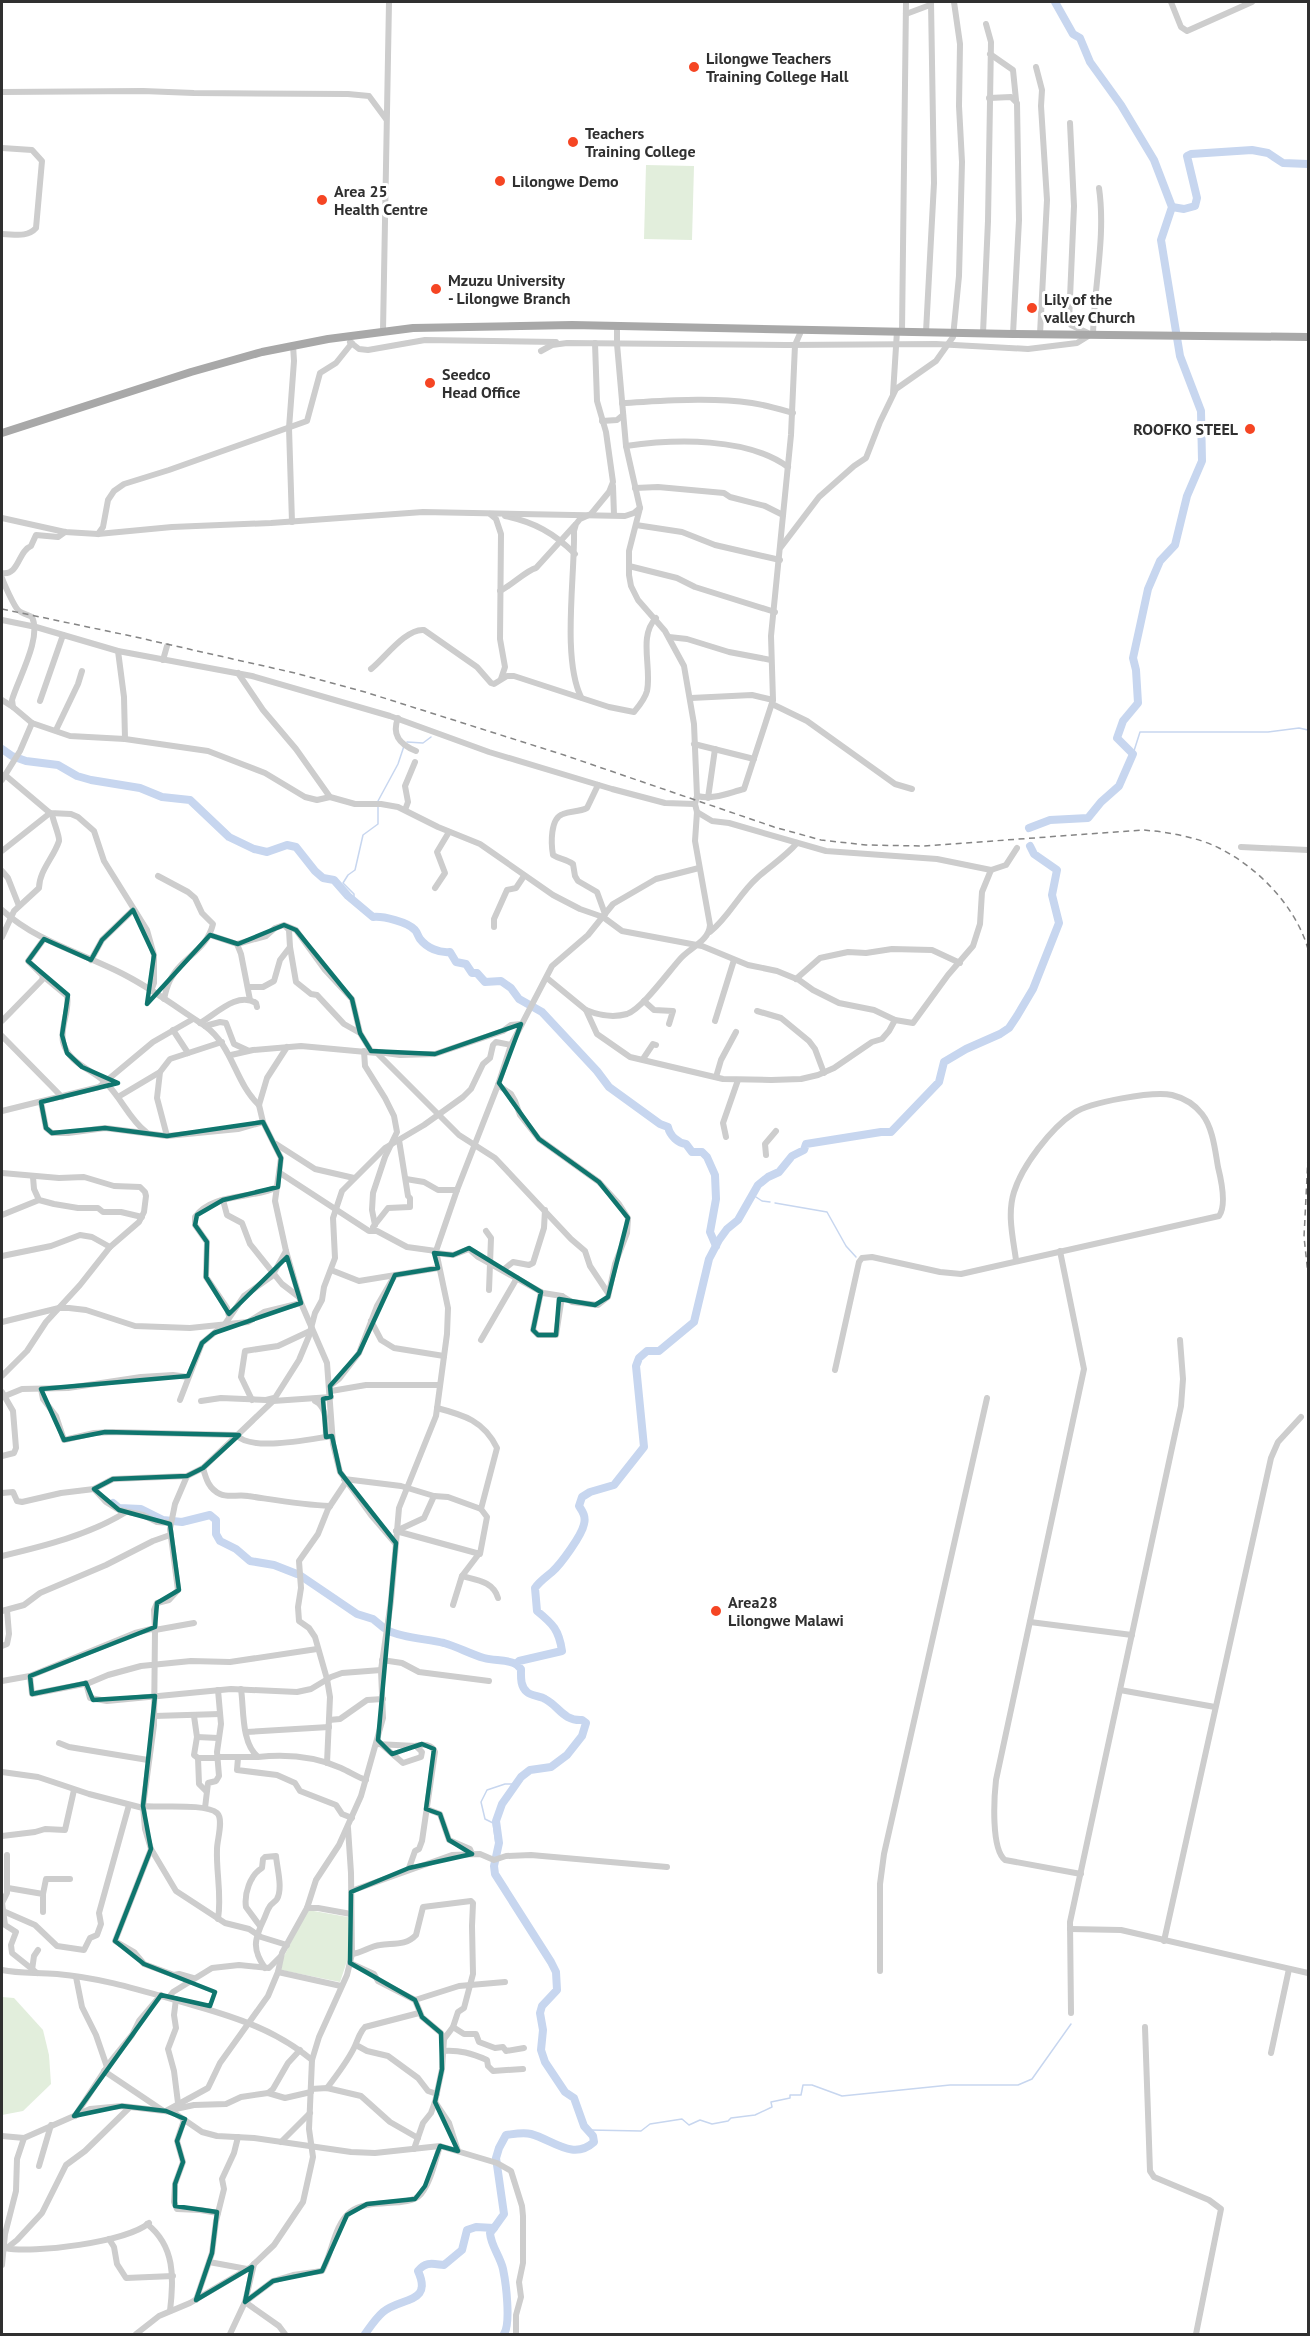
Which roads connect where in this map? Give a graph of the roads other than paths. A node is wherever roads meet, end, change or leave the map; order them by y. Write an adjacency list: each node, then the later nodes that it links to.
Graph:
1 (389, 2): 14 (street)
2 (906, 2): 7 (street)
3 (954, 2): 24 (street)
4 (1171, 2): 5 (street)
5 (1252, 2)
6 (931, 3): 7 (street); 23 (street)
7 (906, 14): 22 (street)
8 (986, 24): 9 (street)
9 (990, 54): 12 (street); 13 (street)
10 (1036, 67): 27 (street)
11 (2, 92): 14 (street)
12 (989, 98): 13 (street); 25 (street)
13 (1016, 100): 26 (street)
14 (386, 119): 21 (street)
15 (1070, 123): 28 (street)
16 (2, 147): 18 (street)
17 (1099, 188): 28 (street)
18 (2, 234)
19 (617, 326): 20 (main road); 21 (main road); 34 (street)
20 (802, 330): 22 (main road); 36 (street)
21 (384, 331): 29 (main road)
22 (899, 331): 23 (main road); 37 (street)
23 (926, 332): 24 (main road)
24 (954, 332): 25 (main road); 38 (street)
25 (982, 333): 26 (main road)
26 (1013, 334): 27 (main road)
27 (1040, 334): 28 (main road)
28 (1092, 334): 30 (main road); 38 (street)
29 (342, 337): 31 (street); 35 (main road)
30 (1308, 337)
31 (352, 343): 32 (street); 45 (street)
32 (567, 343): 33 (street); 39 (street)
33 (595, 343): 34 (street); 44 (street)
34 (617, 344): 36 (street); 41 (street)
35 (293, 345): 45 (street); 46 (main road)
36 (795, 345): 37 (street); 42 (street)
37 (896, 345): 38 (street); 40 (street)
38 (947, 345): 40 (street)
39 (541, 351)
40 (892, 395): 63 (street)
41 (621, 403): 42 (street); 43 (street)
42 (793, 413): 48 (street)
43 (623, 415): 44 (street); 47 (street)
44 (603, 421): 49 (street)
45 (289, 428): 57 (street); 61 (street)
46 (2, 433)
47 (626, 446): 48 (street); 50 (street)
48 (788, 467): 55 (street)
49 (613, 482): 53 (street); 54 (street)
50 (635, 488): 51 (street); 55 (street)
51 (640, 507): 54 (street); 59 (street)
52 (490, 513): 53 (street); 57 (street); 62 (street); 68 (street)
53 (591, 514): 54 (street); 58 (street)
54 (615, 515)
55 (783, 515): 63 (street)
56 (2, 518): 60 (street)
57 (292, 522): 61 (street)
58 (576, 524): 62 (street); 64 (street)
59 (636, 525): 65 (street); 66 (street)
60 (65, 532): 61 (street); 67 (street)
61 (98, 534)
62 (561, 540): 64 (street); 68 (street)
63 (781, 547): 65 (street)
64 (575, 554): 83 (street)
65 (780, 560): 69 (street)
66 (629, 566): 69 (street); 70 (street)
67 (2, 575): 72 (street)
68 (500, 591): 82 (street)
69 (775, 612): 78 (street)
70 (656, 618): 74 (street); 83 (street)
71 (2, 620): 72 (street)
72 (36, 627): 73 (street); 88 (street)
73 (63, 635): 76 (street); 86 (street)
74 (669, 637): 78 (street); 84 (street)
75 (167, 646): 77 (street)
76 (118, 651): 77 (street); 92 (street)
77 (163, 660): 81 (street)
78 (771, 660): 87 (street)
79 (372, 669): 82 (street)
80 (82, 671): 91 (street)
81 (238, 673): 89 (street); 102 (street)
82 (501, 679): 83 (street)
83 (581, 697)
84 (691, 698): 87 (street); 93 (street)
85 (2, 700): 88 (street)
86 (40, 701)
87 (773, 702): 96 (street); 100 (street)
88 (13, 707): 90 (street)
89 (398, 718): 95 (street); 99 (street)
90 (32, 723): 91 (street); 98 (street)
91 (56, 730): 92 (street)
92 (124, 740): 102 (street)
93 (694, 744): 94 (street); 101 (street)
94 (716, 750): 96 (street); 103 (street)
95 (416, 751)
96 (754, 759): 103 (street)
97 (415, 762): 105 (street)
98 (3, 777): 107 (street)
99 (598, 784): 104 (street); 123 (street)
100 (912, 789)
101 (697, 796): 103 (street); 104 (street)
102 (330, 797): 105 (street)
103 (708, 798)
104 (694, 804): 106 (street)
105 (405, 810): 108 (street)
106 (697, 812): 109 (street); 114 (street)
107 (51, 813): 113 (street); 120 (street); 122 (street)
108 (449, 832): 118 (street); 119 (street)
109 (797, 843): 115 (street); 127 (street)
110 (1240, 847): 112 (street)
111 (1017, 848): 115 (street)
112 (1308, 850)
113 (2, 851)
114 (699, 868): 123 (street); 127 (street)
115 (991, 870): 136 (street)
116 (2, 871): 120 (street)
117 (158, 876): 128 (street)
118 (524, 876): 123 (street); 126 (street)
119 (435, 888)
120 (19, 906): 124 (street)
121 (2, 910): 124 (street)
122 (133, 910): 134 (street); 141 (street)
123 (604, 916): 132 (street); 138 (street)
124 (9, 917): 129 (street); 130 (street)
125 (284, 925): 131 (street); 133 (street); 157 (street)
126 (494, 927)
127 (710, 932): 132 (street)
128 (210, 935): 131 (street); 142 (street)
129 (2, 937)
130 (44, 939): 134 (street); 137 (street)
131 (237, 944): 140 (street)
132 (695, 945): 135 (street); 144 (street)
133 (290, 947): 140 (street); 157 (street)
134 (91, 960): 141 (street)
135 (734, 960): 139 (street); 151 (street)
136 (960, 963): 139 (street); 149 (street)
137 (43, 976): 150 (street); 172 (street)
138 (547, 978): 146 (street); 152 (street)
139 (796, 979): 149 (street)
140 (248, 987): 143 (street)
141 (151, 991): 142 (street)
142 (164, 999): 148 (street)
143 (250, 1000): 145 (street); 154 (street)
144 (644, 1001): 146 (street); 153 (street)
145 (257, 1008)
146 (586, 1010): 167 (street)
147 (757, 1011): 169 (street)
148 (193, 1019): 154 (street); 155 (street)
149 (895, 1020): 169 (street)
150 (2, 1021)
151 (715, 1021)
152 (521, 1024): 160 (street); 164 (street)
153 (669, 1024)
154 (202, 1025): 159 (street); 163 (street)
155 (173, 1030): 165 (street); 172 (street)
156 (736, 1032): 170 (street)
157 (360, 1033): 164 (street)
158 (2, 1036): 174 (street)
159 (222, 1042): 165 (street); 166 (street)
160 (511, 1045): 173 (street); 179 (street)
161 (656, 1045): 167 (street)
162 (287, 1047): 163 (street); 164 (street); 177 (street)
163 (248, 1051): 166 (street)
164 (368, 1051): 179 (street); 188 (street)
165 (188, 1053): 168 (street)
166 (231, 1055): 177 (street)
167 (644, 1059): 170 (street)
168 (160, 1072): 175 (street); 183 (street)
169 (824, 1073): 171 (street)
170 (716, 1077): 171 (street)
171 (738, 1080): 184 (street)
172 (105, 1082): 174 (street); 175 (street)
173 (498, 1085): 187 (street); 220 (street)
174 (62, 1097): 176 (street)
175 (118, 1097): 182 (street)
176 (41, 1102): 178 (street); 182 (street)
177 (259, 1105): 180 (street)
178 (2, 1111)
179 (439, 1115): 185 (street); 187 (street)
180 (263, 1122): 183 (street); 186 (street)
181 (776, 1131): 189 (street)
182 (148, 1134): 183 (street)
183 (167, 1136)
184 (726, 1137)
185 (399, 1140): 188 (street); 194 (street)
186 (273, 1142): 191 (street); 193 (street)
187 (475, 1143): 196 (street); 200 (street)
188 (391, 1144): 193 (street); 203 (street)
189 (766, 1155)
190 (2, 1173): 192 (street)
191 (280, 1173): 195 (street); 199 (street)
192 (33, 1177): 197 (street); 202 (street)
193 (354, 1178): 199 (street)
194 (406, 1179): 196 (street); 203 (street)
195 (277, 1187): 198 (street); 206 (street)
196 (457, 1190): 208 (street)
197 (39, 1200): 201 (street); 202 (street)
198 (224, 1200): 215 (street); 224 (street)
199 (335, 1210): 203 (street); 213 (street)
200 (545, 1210): 214 (street); 220 (street)
201 (2, 1215)
202 (142, 1217): 205 (street)
203 (373, 1228): 208 (street)
204 (486, 1231): 211 (street)
205 (110, 1247): 209 (street); 223 (street)
206 (286, 1251): 215 (street); 222 (street)
207 (1060, 1251): 210 (street); 210 (street); 274 (street)
208 (436, 1252): 211 (street); 212 (street)
209 (2, 1256)
210 (1016, 1260): 234 (street)
211 (491, 1264): 214 (street); 218 (street)
212 (438, 1268): 216 (street); 233 (street)
213 (331, 1270): 216 (street); 229 (street)
214 (503, 1270): 217 (street)
215 (274, 1274): 222 (street); 224 (street)
216 (395, 1275): 225 (street)
217 (517, 1278): 219 (street); 230 (street)
218 (489, 1290)
219 (541, 1292): 221 (street); 221 (street)
220 (608, 1293): 221 (street)
221 (562, 1296)
222 (300, 1300): 227 (street); 229 (street)
223 (59, 1308): 226 (street); 228 (street); 235 (street)
224 (229, 1316): 227 (street)
225 (371, 1321): 233 (street); 239 (street)
226 (2, 1322)
227 (225, 1324): 228 (street); 232 (street)
228 (197, 1328): 232 (street)
229 (311, 1329): 239 (street); 243 (street); 244 (street)
230 (481, 1340)
231 (1180, 1341): 277 (street)
232 (202, 1343): 236 (street)
233 (444, 1356): 237 (street)
234 (835, 1370)
235 (2, 1377)
236 (188, 1377): 238 (street); 242 (street)
237 (440, 1386): 239 (street); 247 (street)
238 (41, 1389): 240 (street); 249 (street)
239 (331, 1391): 245 (street); 250 (street)
240 (4, 1394): 251 (street)
241 (987, 1398): 352 (street)
242 (180, 1400)
243 (252, 1400): 244 (street); 246 (street)
244 (274, 1400): 245 (street); 249 (street)
245 (312, 1400): 250 (street)
246 (201, 1401)
247 (437, 1408): 255 (street); 260 (street)
248 (1301, 1417): 293 (street)
249 (236, 1435): 250 (street); 252 (street)
250 (329, 1437): 254 (street)
251 (2, 1456)
252 (203, 1468): 253 (street); 259 (street)
253 (187, 1476): 256 (street); 262 (street)
254 (345, 1480): 255 (street); 259 (street); 267 (street)
255 (406, 1488): 258 (street); 263 (street)
256 (94, 1489): 257 (street); 261 (street)
257 (2, 1493)
258 (434, 1496): 260 (street); 263 (street)
259 (330, 1506): 279 (street)
260 (481, 1509): 268 (street)
261 (126, 1512): 262 (street); 269 (street)
262 (171, 1523): 265 (street)
263 (396, 1531): 266 (street); 267 (street)
264 (437, 1533): 266 (street)
265 (170, 1535): 273 (street); 276 (street)
266 (431, 1541): 268 (street)
267 (396, 1543): 280 (street)
268 (478, 1555): 270 (street)
269 (2, 1556)
270 (462, 1576): 271 (street); 272 (street)
271 (498, 1598)
272 (453, 1605)
273 (4, 1611): 278 (street)
274 (1030, 1622): 277 (street); 328 (street)
275 (194, 1623): 276 (street)
276 (155, 1630): 281 (street); 283 (street)
277 (1132, 1635): 290 (street)
278 (2, 1646)
279 (318, 1648): 281 (street); 284 (street)
280 (382, 1660): 282 (street); 286 (street)
281 (156, 1665): 287 (street); 291 (street)
282 (381, 1670): 284 (street); 292 (street)
283 (30, 1676): 285 (street); 287 (street)
284 (327, 1679): 288 (street); 297 (street)
285 (2, 1680)
286 (489, 1681)
287 (86, 1683): 291 (street)
288 (241, 1689): 289 (street); 298 (street)
289 (218, 1690): 291 (street); 294 (street)
290 (1120, 1690): 293 (street); 328 (street)
291 (155, 1696): 295 (street)
292 (383, 1699): 297 (street); 303 (street)
293 (1215, 1707): 342 (street)
294 (220, 1714): 296 (street); 300 (street)
295 (154, 1716): 296 (street); 310 (street)
296 (194, 1716): 299 (street)
297 (329, 1724): 298 (street); 311 (street)
298 (246, 1732): 306 (street)
299 (196, 1737): 300 (street); 308 (street)
300 (218, 1738): 307 (street)
301 (59, 1743): 310 (street)
302 (440, 1743): 305 (street)
303 (379, 1745): 304 (street); 304 (street); 313 (street)
304 (416, 1746): 305 (street)
305 (434, 1749): 319 (street)
306 (258, 1756): 309 (street); 311 (street)
307 (218, 1757): 308 (street); 309 (street); 315 (street)
308 (198, 1758): 315 (street)
309 (238, 1758): 320 (street)
310 (148, 1760): 317 (street)
311 (327, 1763): 313 (street)
312 (2, 1772): 314 (street)
313 (366, 1780): 320 (street)
314 (74, 1790): 316 (street); 322 (street)
315 (206, 1791): 318 (street)
316 (129, 1805): 317 (street); 335 (street)
317 (143, 1807): 318 (street); 323 (street)
318 (205, 1808): 338 (street)
319 (427, 1809): 324 (street); 327 (street)
320 (352, 1818): 321 (street)
321 (348, 1828): 331 (street); 334 (street)
322 (2, 1836)
323 (151, 1849): 338 (street); 356 (street)
324 (472, 1854): 326 (street); 327 (street)
325 (8, 1855): 330 (street)
326 (667, 1867)
327 (409, 1868): 331 (street)
328 (1081, 1874): 340 (street)
329 (70, 1879): 332 (street)
330 (8, 1888): 332 (street); 333 (street)
331 (351, 1891): 337 (street)
332 (43, 1894): 336 (street)
333 (2, 1903): 335 (street)
334 (307, 1908): 337 (street); 343 (street)
335 (3, 1911): 351 (street)
336 (43, 1912)
337 (351, 1914): 346 (street)
338 (218, 1919): 341 (street)
339 (260, 1926): 339 (street); 341 (street)
340 (1070, 1929): 342 (street); 365 (street)
341 (257, 1935): 343 (street); 348 (street)
342 (1164, 1941): 349 (street)
343 (286, 1945): 345 (street)
344 (38, 1950): 351 (street)
345 (282, 1953): 348 (street); 353 (street)
346 (352, 1954): 347 (street); 359 (street)
347 (350, 1963): 358 (street); 363 (street)
348 (265, 1968): 356 (street)
349 (1289, 1969): 354 (street); 374 (street)
350 (2, 1970): 351 (street)
351 (35, 1971): 355 (street)
352 (880, 1971)
353 (278, 1972): 358 (street); 366 (street)
354 (1308, 1973)
355 (76, 1977): 360 (street); 376 (street)
356 (193, 1978): 361 (street)
357 (505, 1982): 359 (street)
358 (340, 1986): 375 (street)
359 (471, 1986): 363 (street); 367 (street)
360 (161, 1995): 361 (street); 376 (street)
361 (169, 1997): 362 (street)
362 (176, 1999): 366 (street); 383 (street)
363 (415, 2000): 364 (street)
364 (419, 2013): 369 (street); 370 (street)
365 (1071, 2013)
366 (250, 2023): 372 (street); 383 (street)
367 (453, 2027): 369 (street); 371 (street)
368 (1145, 2027): 415 (street)
369 (444, 2039): 373 (street)
370 (356, 2045): 378 (street); 381 (street)
371 (524, 2048)
372 (300, 2050): 375 (street); 380 (street)
373 (443, 2051): 377 (street); 381 (street)
374 (1271, 2053)
375 (312, 2060): 379 (street)
376 (105, 2069): 385 (street); 387 (street)
377 (523, 2069)
378 (327, 2088): 379 (street); 393 (street)
379 (311, 2091): 380 (street); 386 (street)
380 (268, 2093): 385 (street)
381 (437, 2094): 382 (street)
382 (435, 2102): 393 (street); 398 (street)
383 (177, 2103): 385 (street)
384 (129, 2108): 385 (street); 387 (street); 402 (street)
385 (164, 2111): 388 (street)
386 (310, 2113): 394 (street); 396 (street)
387 (74, 2116): 389 (street)
388 (184, 2120): 391 (street); 400 (street)
389 (51, 2125): 392 (street); 399 (street)
390 (2, 2136): 392 (street)
391 (238, 2137): 394 (street); 400 (street)
392 (24, 2138): 402 (street)
393 (418, 2138): 397 (street)
394 (281, 2142): 396 (street)
395 (440, 2146): 397 (street); 398 (street); 409 (street)
396 (312, 2147): 397 (street); 404 (street)
397 (414, 2149)
398 (458, 2151): 414 (street)
399 (39, 2166)
400 (218, 2213): 403 (street)
401 (109, 2239): 402 (street); 407 (street); 407 (street)
402 (5, 2248): 405 (street)
403 (209, 2262): 406 (street); 408 (street)
404 (254, 2264): 406 (street); 409 (street)
405 (2, 2265)
406 (248, 2270): 408 (street)
407 (173, 2276): 410 (street)
408 (196, 2300): 410 (street)
409 (245, 2302): 412 (street); 413 (street)
410 (170, 2311): 411 (street)
411 (136, 2334)
412 (230, 2334)
413 (285, 2334)
414 (516, 2334)
415 (1196, 2334)

